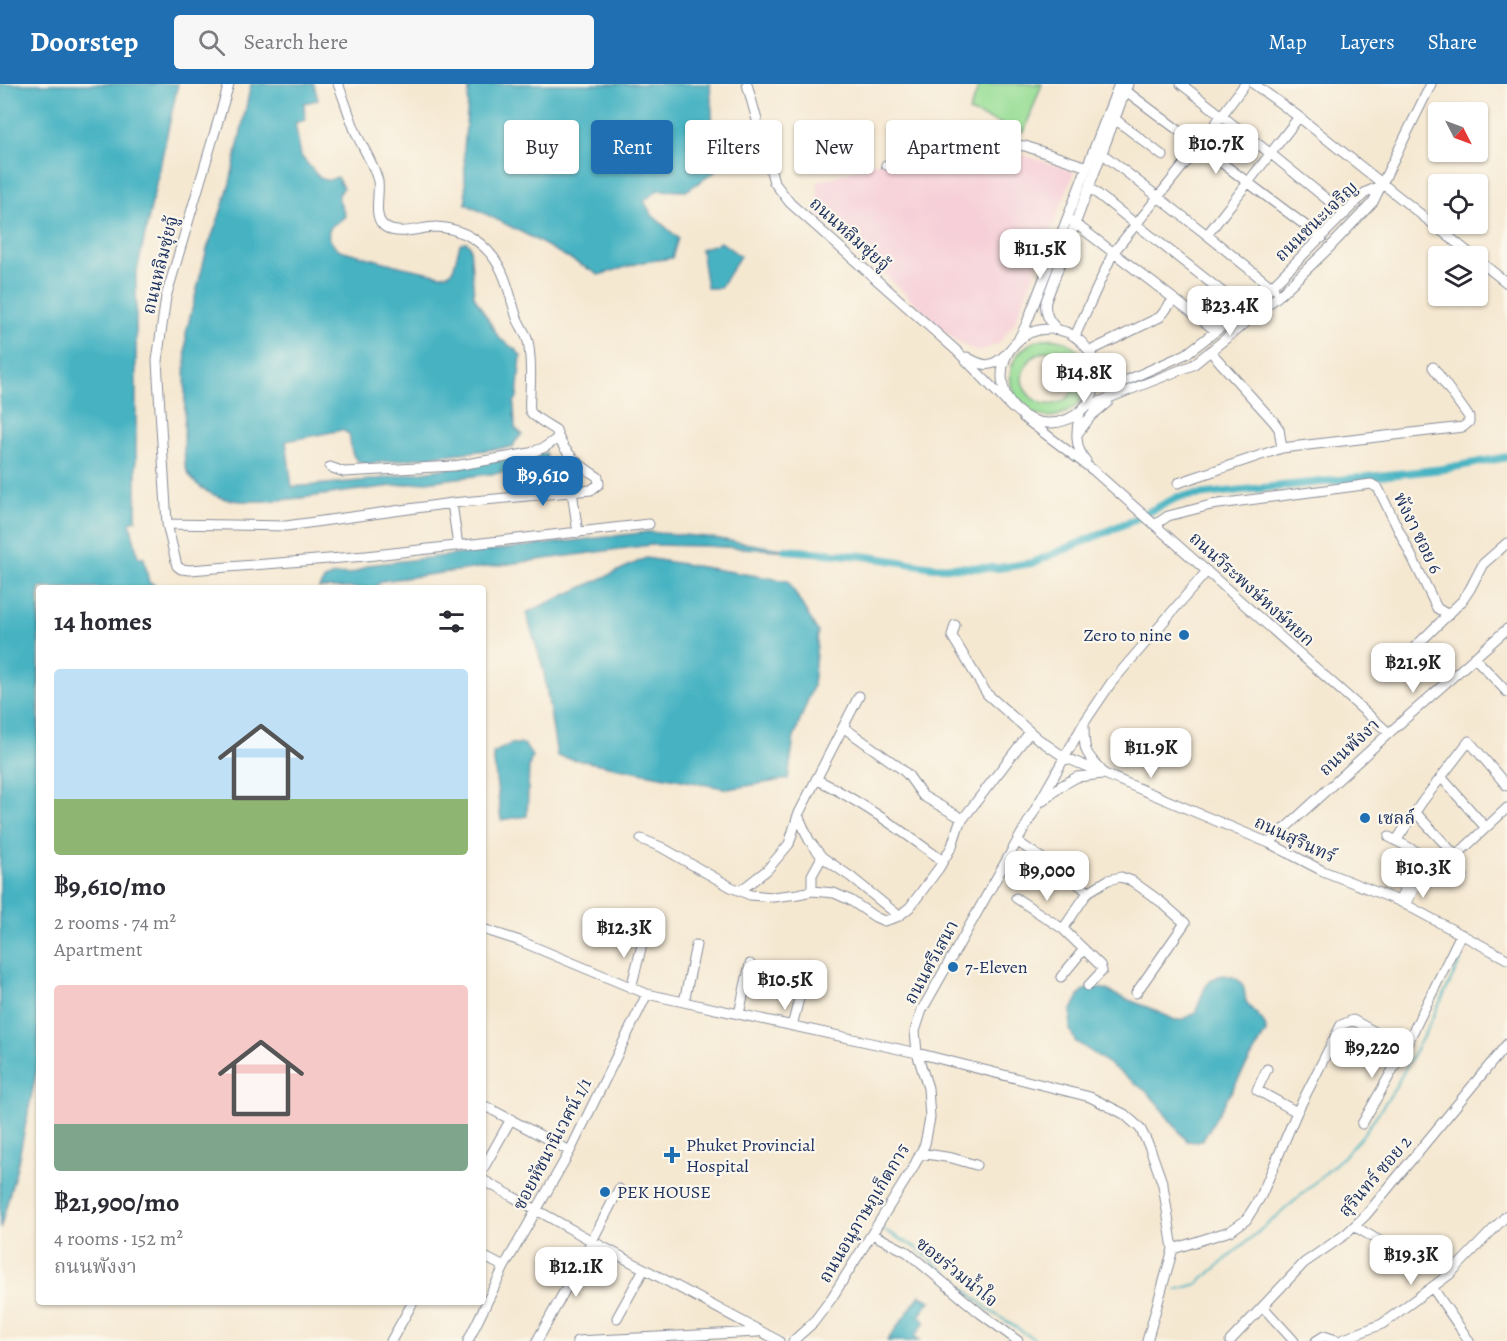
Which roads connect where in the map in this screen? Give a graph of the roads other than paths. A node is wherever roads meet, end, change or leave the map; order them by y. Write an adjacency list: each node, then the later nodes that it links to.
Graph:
1 (229, 84): 58 (street, ถนนหลิมซุ่ยจู้)
2 (338, 84): 50 (street)
3 (747, 84): 41 (street, ถนนหลิมซุ่ยจู้)
4 (1180, 84): 9 (street)
5 (1245, 84): 9 (street)
6 (1254, 84): 10 (street)
7 (1431, 84): 19 (street, ถนนชนะเจริญ)
8 (1123, 86): 11 (street); 13 (street); 14 (street)
9 (1221, 116): 13 (street); 15 (street)
10 (1299, 117): 15 (street); 19 (street)
11 (1115, 119): 14 (street); 16 (street)
12 (1021, 146): 17 (street)
13 (1199, 146): 18 (street); 21 (street)
14 (1099, 151): 17 (street); 20 (street); 21 (street)
15 (1271, 154): 18 (street); 22 (street)
16 (1163, 156)
17 (1087, 167): 23 (street)
18 (1248, 183): 25 (street); 26 (street)
19 (1382, 185): 22 (street, ถนนชนะเจริญ); 27 (street); 32 (street, ถนนชนะเจริญ)
20 (1090, 188): 23 (street); 24 (street)
21 (1158, 197): 24 (street); 25 (street)
22 (1345, 214): 26 (street, ถนนชนะเจริญ)
23 (1072, 221): 28 (street); 35 (street); 38 (street)
24 (1136, 224): 28 (street); 34 (street)
25 (1207, 235): 31 (street)
26 (1322, 238): 31 (street, ถนนชนะเจริญ)
27 (1460, 246)
28 (1113, 252): 33 (street); 37 (street)
29 (1488, 268): 30 (street)
30 (1507, 283)
31 (1272, 287): 32 (street); 34 (street, ถนนชนะเจริญ)
32 (1281, 294): 40 (street, ถนนชนะเจริญ)
33 (1174, 299): 36 (street); 39 (street)
34 (1244, 309): 36 (street, ถนนชนะเจริญ)
35 (1057, 329): 37 (street); 38 (street)
36 (1215, 331): 43 (street, ถนนชนะเจริญ)
37 (1075, 336): 39 (street)
38 (1017, 340): 42 (street)
39 (1089, 351): 43 (street)
40 (1210, 351): 45 (street, ถนนชนะเจริญ); 51 (street)
41 (958, 352): 42 (street, ถนนหลิมซุ่ยจู้); 46 (street, ถนนหลิมซุ่ยจู้)
42 (1007, 352): 46 (street)
43 (1096, 366): 47 (street)
44 (1433, 367): 51 (street)
45 (1117, 395): 47 (street, ถนนชนะเจริญ); 49 (street)
46 (1012, 408): 48 (street)
47 (1083, 410): 48 (street); 49 (street, ถนนวีระพงษ์หงษ์หยก)
48 (1023, 417): 53 (street, ถนนวีระพงษ์หงษ์หยก)
49 (1077, 435): 53 (street, ถนนวีระพงษ์หงษ์หยก)
50 (558, 438): 52 (street); 55 (street)
51 (1281, 448): 54 (street)
52 (330, 467)
53 (1093, 470): 57 (street, ถนนวีระพงษ์หงษ์หยก)
54 (1178, 483)
55 (572, 491): 56 (street); 60 (street)
56 (452, 503): 58 (street); 62 (street)
57 (1153, 523): 63 (street, ถนนวีระพงษ์หงษ์หยก); 64 (street, พังงา ซอย 6)
58 (167, 524): 62 (street, ถนนหลิมซุ่ยจู้)
59 (649, 524): 60 (street)
60 (578, 533): 62 (street)
61 (1507, 543): 64 (street)
62 (458, 546)
63 (1207, 571): 71 (street, ถนนศรีเสนา); 74 (street, ถนนวีระพงษ์หงษ์หยก)
64 (1448, 615): 68 (street)
65 (956, 625): 73 (street, ถนนสุรินทร์)
66 (1507, 628): 67 (street, ถนนพังงา)
67 (1474, 657): 68 (street, ถนนพังงา); 69 (street)
68 (1448, 680): 74 (street, ถนนพังงา)
69 (1507, 692)
70 (859, 696): 72 (street)
71 (1084, 723): 75 (street, ถนนศรีเสนา); 76 (street)
72 (843, 728): 78 (street); 84 (street)
73 (1030, 732): 75 (street, ถนนสุรินทร์); 84 (street)
74 (1389, 733): 88 (street, ถนนพังงา)
75 (1064, 757): 76 (street, ถนนสุรินทร์); 80 (street, ถนนศรีเสนา)
76 (1105, 774): 80 (street); 88 (street, ถนนสุรินทร์)
77 (1441, 777): 79 (street); 82 (street); 85 (street)
78 (816, 779): 83 (street); 92 (street)
79 (1507, 786)
80 (1039, 805): 87 (street, ถนนศรีเสนา)
81 (1507, 808): 85 (street)
82 (1415, 812): 90 (street); 91 (street)
83 (798, 815): 89 (street); 95 (street)
84 (963, 819): 92 (street)
85 (1486, 828): 91 (street)
86 (641, 839): 95 (street)
87 (1018, 842): 97 (street); 120 (street, ถนนศรีเสนา)
88 (1269, 843): 99 (street, ถนนสุรินทร์)
89 (822, 856): 96 (street); 100 (street)
90 (1424, 856): 93 (street); 99 (street)
91 (1456, 856): 93 (street)
92 (943, 861): 100 (street)
93 (1444, 867): 94 (street)
94 (1463, 876)
95 (740, 891): 96 (street)
96 (812, 891): 100 (street)
97 (1088, 892): 101 (street); 113 (street)
98 (1016, 898): 101 (street)
99 (1402, 903): 103 (street, ถนนสุรินทร์)
100 (899, 916)
101 (1063, 929): 106 (street)
102 (486, 930): 112 (street)
103 (1461, 934): 107 (street, ถนนสุรินทร์); 119 (street)
104 (644, 937): 112 (street)
105 (696, 945): 115 (street)
106 (1084, 949): 109 (street); 111 (street)
107 (1507, 959)
108 (750, 964): 116 (street)
109 (1061, 977)
110 (804, 979): 117 (street)
111 (1089, 986)
112 (631, 987): 114 (street)
113 (1136, 993)
114 (647, 994): 115 (street); 126 (street, ซอยหัชนานิเวศน์ 1/1)
115 (684, 1002): 116 (street)
116 (739, 1014): 117 (street)
117 (792, 1026): 120 (street)
118 (1507, 1044): 134 (street, สุรินทร์ ซอย 2)
119 (1405, 1048): 123 (street); 125 (street)
120 (917, 1053): 127 (street, ถนนอนุภาษภูเก็ตการ); 137 (street)
121 (1267, 1069): 123 (street)
122 (486, 1106): 124 (street)
123 (1297, 1112): 137 (street)
124 (511, 1119): 126 (street); 128 (street)
125 (1362, 1124)
126 (570, 1151): 132 (street, ซอยหัชนานิเวศน์ 1/1)
127 (920, 1153): 129 (street); 135 (street, ถนนอนุภาษภูเก็ตการ)
128 (486, 1164)
129 (976, 1166)
130 (486, 1182): 132 (street)
131 (619, 1189): 136 (street)
132 (536, 1210): 136 (street); 140 (street, ซอยหัชนานิเวศน์ 1/1)
133 (1507, 1215): 142 (street)
134 (1354, 1226): 138 (street); 146 (street, สุรินทร์ ซอย 2)
135 (872, 1234): 154 (street, ถนนอนุภาษภูเก็ตการ); 155 (street, ซอยร่วมน้ำใจ)
136 (592, 1241): 141 (street); 151 (street)
137 (1173, 1249): 156 (street)
138 (1393, 1249)
139 (486, 1258): 140 (street)
140 (504, 1268): 143 (street, ซอยหัชนานิเวศน์ 1/1)
141 (645, 1269): 147 (street); 148 (street)
142 (1432, 1287): 159 (street); 160 (street)
143 (486, 1304)
144 (410, 1305): 149 (street)
145 (486, 1305): 150 (street, ซอยหัชนานิเวศน์ 1/1)
146 (1263, 1307): 157 (street, สุรินทร์ ซอย 2); 158 (street)
147 (617, 1318)
148 (761, 1332): 152 (street); 153 (street)
149 (391, 1341)
150 (468, 1341)
151 (537, 1341)
152 (576, 1341)
153 (779, 1341)
154 (793, 1341)
155 (1018, 1341)
156 (1147, 1341)
157 (1230, 1341)
158 (1294, 1341)
159 (1316, 1341)
160 (1469, 1341)

